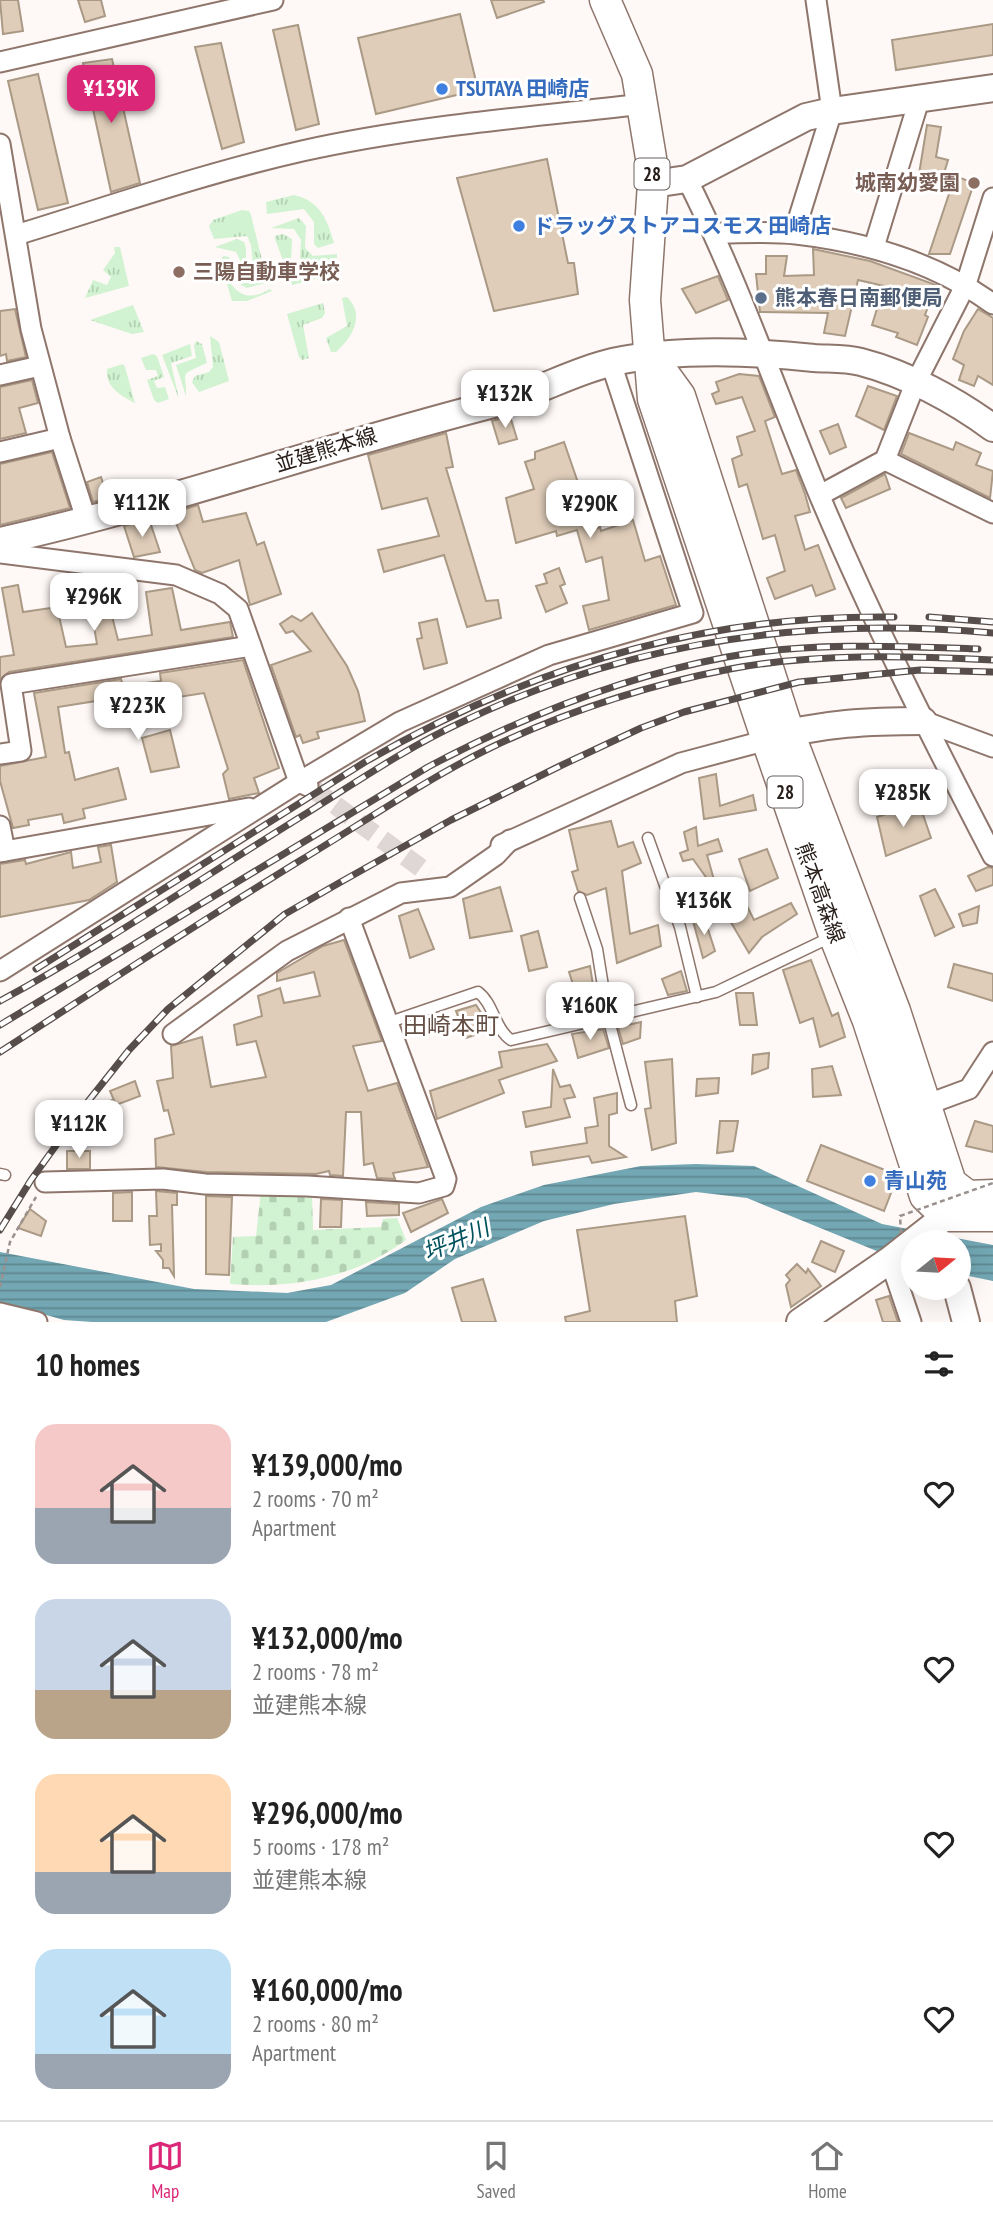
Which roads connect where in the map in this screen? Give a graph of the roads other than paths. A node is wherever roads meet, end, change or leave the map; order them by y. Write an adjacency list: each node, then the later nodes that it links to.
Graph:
1 (273, 0): 4 (street)
2 (605, 0): 7 (main road, 熊本高森線 / 28)
3 (816, 0): 8 (street)
4 (0, 62)
5 (993, 88): 6 (street)
6 (920, 97): 8 (street); 16 (street)
7 (644, 104): 11 (main road, 熊本高森線 / 28); 15 (street)
8 (832, 111): 10 (street); 14 (street)
9 (0, 144): 15 (street)
10 (687, 179): 11 (street); 13 (street)
11 (653, 184): 20 (main road, 熊本高森線 / 28)
12 (993, 198): 17 (street)
13 (715, 233): 14 (street); 19 (street)
14 (794, 233): 16 (street)
15 (16, 235): 22 (street)
16 (874, 247): 17 (street)
17 (966, 284): 18 (street); 24 (street)
18 (993, 303)
19 (762, 353): 20 (street, 並建熊本線); 24 (street, 並建熊本線); 29 (street)
20 (651, 356): 21 (street, 並建熊本線); 36 (main road, 熊本高森線 / 28)
21 (611, 363): 31 (street, 並建熊本線); 39 (street)
22 (40, 366): 23 (street); 26 (street)
23 (0, 376)
24 (915, 384): 25 (street, 並建熊本線); 28 (street)
25 (993, 428)
26 (60, 438): 27 (street); 31 (street)
27 (0, 452)
28 (885, 460): 29 (street); 30 (street)
29 (820, 495): 35 (street)
30 (993, 513)
31 (87, 522): 32 (street, 並建熊本線)
32 (0, 541)
33 (0, 553): 34 (street)
34 (251, 646): 38 (street); 39 (street)
35 (923, 721): 36 (street); 37 (street); 45 (street)
36 (778, 736): 43 (street); 49 (main road, 熊本高森線 / 28); 57 (main road, 熊本高森線 / 28)
37 (993, 747)
38 (0, 754)
39 (305, 785): 40 (street)
40 (261, 806): 44 (street); 50 (street)
41 (0, 826): 44 (street)
42 (648, 838): 51 (lane)
43 (510, 840): 46 (street); 48 (street)
44 (2, 851)
45 (993, 856)
46 (429, 874)
47 (580, 898): 52 (lane)
48 (349, 918): 53 (street); 54 (street)
49 (834, 935): 51 (lane); 62 (main road, 熊本高森線 / 28)
50 (0, 971)
51 (698, 997): 52 (lane)
52 (608, 1017): 53 (lane); 56 (lane)
53 (390, 1022): 58 (street)
54 (173, 1034)
55 (993, 1052): 57 (street)
56 (631, 1105)
57 (923, 1106): 59 (main road, 熊本高森線 / 28)
58 (45, 1182)
59 (951, 1183): 60 (main road); 62 (street)
60 (993, 1195)
61 (993, 1216): 62 (main road)
62 (945, 1227): 63 (street)
63 (890, 1260): 67 (street); 68 (street)
64 (960, 1300): 69 (street)
65 (0, 1313): 66 (street)
66 (37, 1322)
67 (800, 1322)
68 (911, 1322)
69 (966, 1322)

